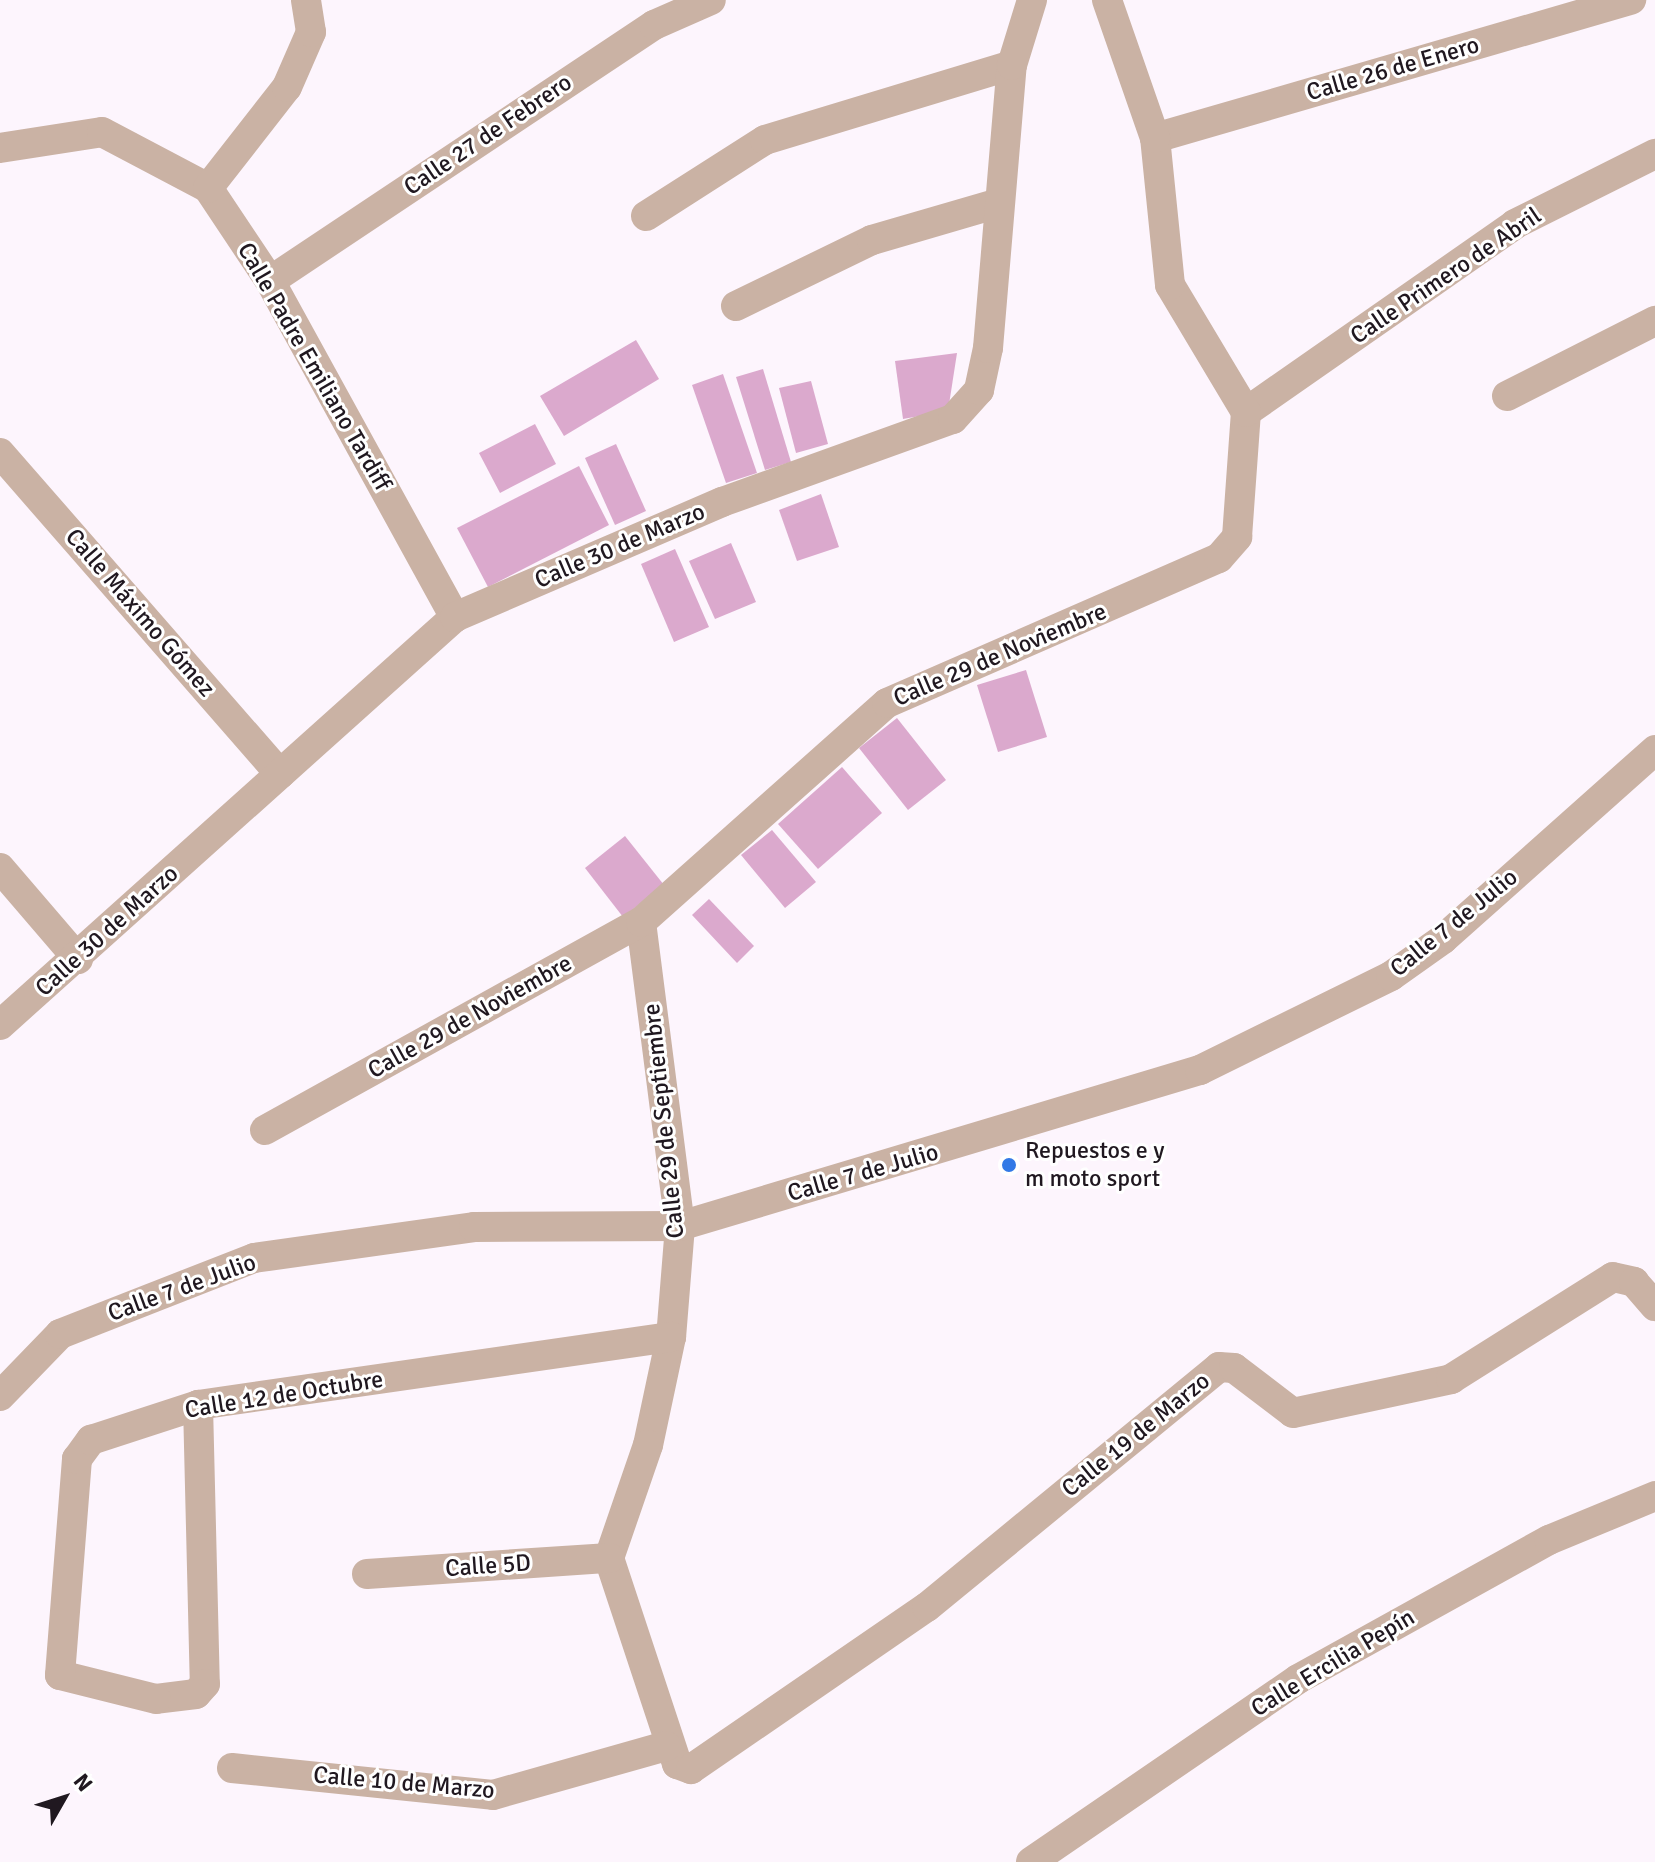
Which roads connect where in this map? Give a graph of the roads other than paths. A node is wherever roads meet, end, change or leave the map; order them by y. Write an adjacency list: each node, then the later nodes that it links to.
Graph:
1 (307, 0): 10 (street)
2 (711, 0): 13 (street, Calle 27 de Febrero)
3 (1032, 0): 6 (street, Calle 30 de Marzo)
4 (1107, 0): 7 (street)
5 (1631, 0): 7 (street, Calle 26 de Enero)
6 (1012, 65): 11 (street, Calle 30 de Marzo); 12 (street)
7 (1155, 138): 17 (street)
8 (0, 148): 10 (street, Calle Padre Emiliano Tardiff)
9 (1655, 154): 17 (street, Calle Primero de Abril)
10 (208, 188): 13 (street, Calle Padre Emiliano Tardiff)
11 (995, 204): 14 (street); 19 (street, Calle 30 de Marzo)
12 (646, 216)
13 (270, 281): 19 (street, Calle Padre Emiliano Tardiff)
14 (736, 306)
15 (1655, 321): 16 (street)
16 (1507, 396)
17 (1246, 412): 23 (street, Calle 29 de Noviembre)
18 (0, 453): 21 (street, Calle Máximo Gómez)
19 (455, 617): 21 (street, Calle 30 de Marzo)
20 (1655, 750): 27 (street, Calle 7 de Julio)
21 (280, 774): 24 (street, Calle 30 de Marzo)
22 (0, 868): 24 (street)
23 (641, 922): 26 (street, Calle 29 de Noviembre); 27 (street, Calle 29 de Septiembre)
24 (78, 959): 25 (street, Calle 30 de Marzo)
25 (0, 1025)
26 (265, 1130)
27 (680, 1226): 29 (street, Calle 29 de Septiembre); 30 (street, Calle 7 de Julio)
28 (1655, 1304): 35 (street, Calle 19 de Marzo)
29 (671, 1337): 31 (street, Calle 12 de Octubre); 33 (street, Calle 29 de Septiembre)
30 (0, 1396)
31 (198, 1405): 31 (street, Calle 12 de Octubre)
32 (1655, 1496): 37 (street, Calle Ercilia Pepín)
33 (609, 1558): 34 (street, Calle 5D); 35 (street)
34 (367, 1574)
35 (666, 1746): 36 (street, Calle 10 de Marzo)
36 (232, 1768)
37 (1031, 1862)

